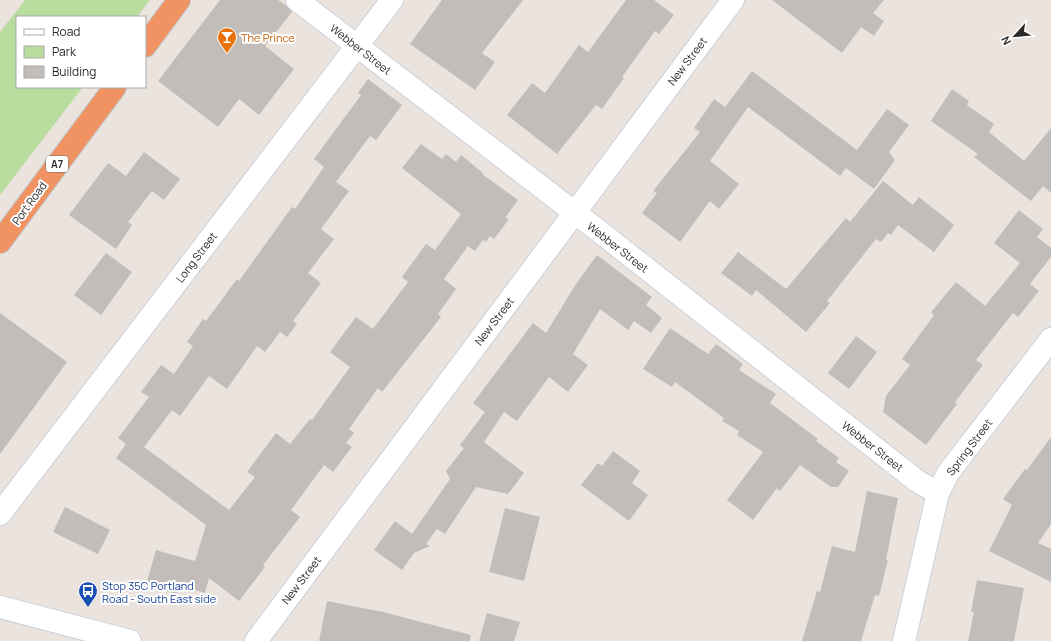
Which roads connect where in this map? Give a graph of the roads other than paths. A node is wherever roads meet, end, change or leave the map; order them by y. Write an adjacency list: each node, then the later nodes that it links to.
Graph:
1 (179, 0): 5 (highway)
2 (298, 0): 6 (street, Webber Street)
3 (392, 0): 6 (street, Long Street)
4 (732, 0): 8 (street, New Street)
5 (146, 45)
6 (357, 46): 8 (street, Webber Street); 12 (street, Long Street)
7 (113, 88): 9 (highway, Port Road / A7)
8 (574, 213): 11 (street, Webber Street); 15 (street, New Street)
9 (0, 242)
10 (1051, 339): 11 (street, Spring Street)
11 (938, 493): 16 (street, Spring Street)
12 (0, 514)
13 (0, 607): 14 (street)
14 (130, 641)
15 (256, 641)
16 (904, 641)

